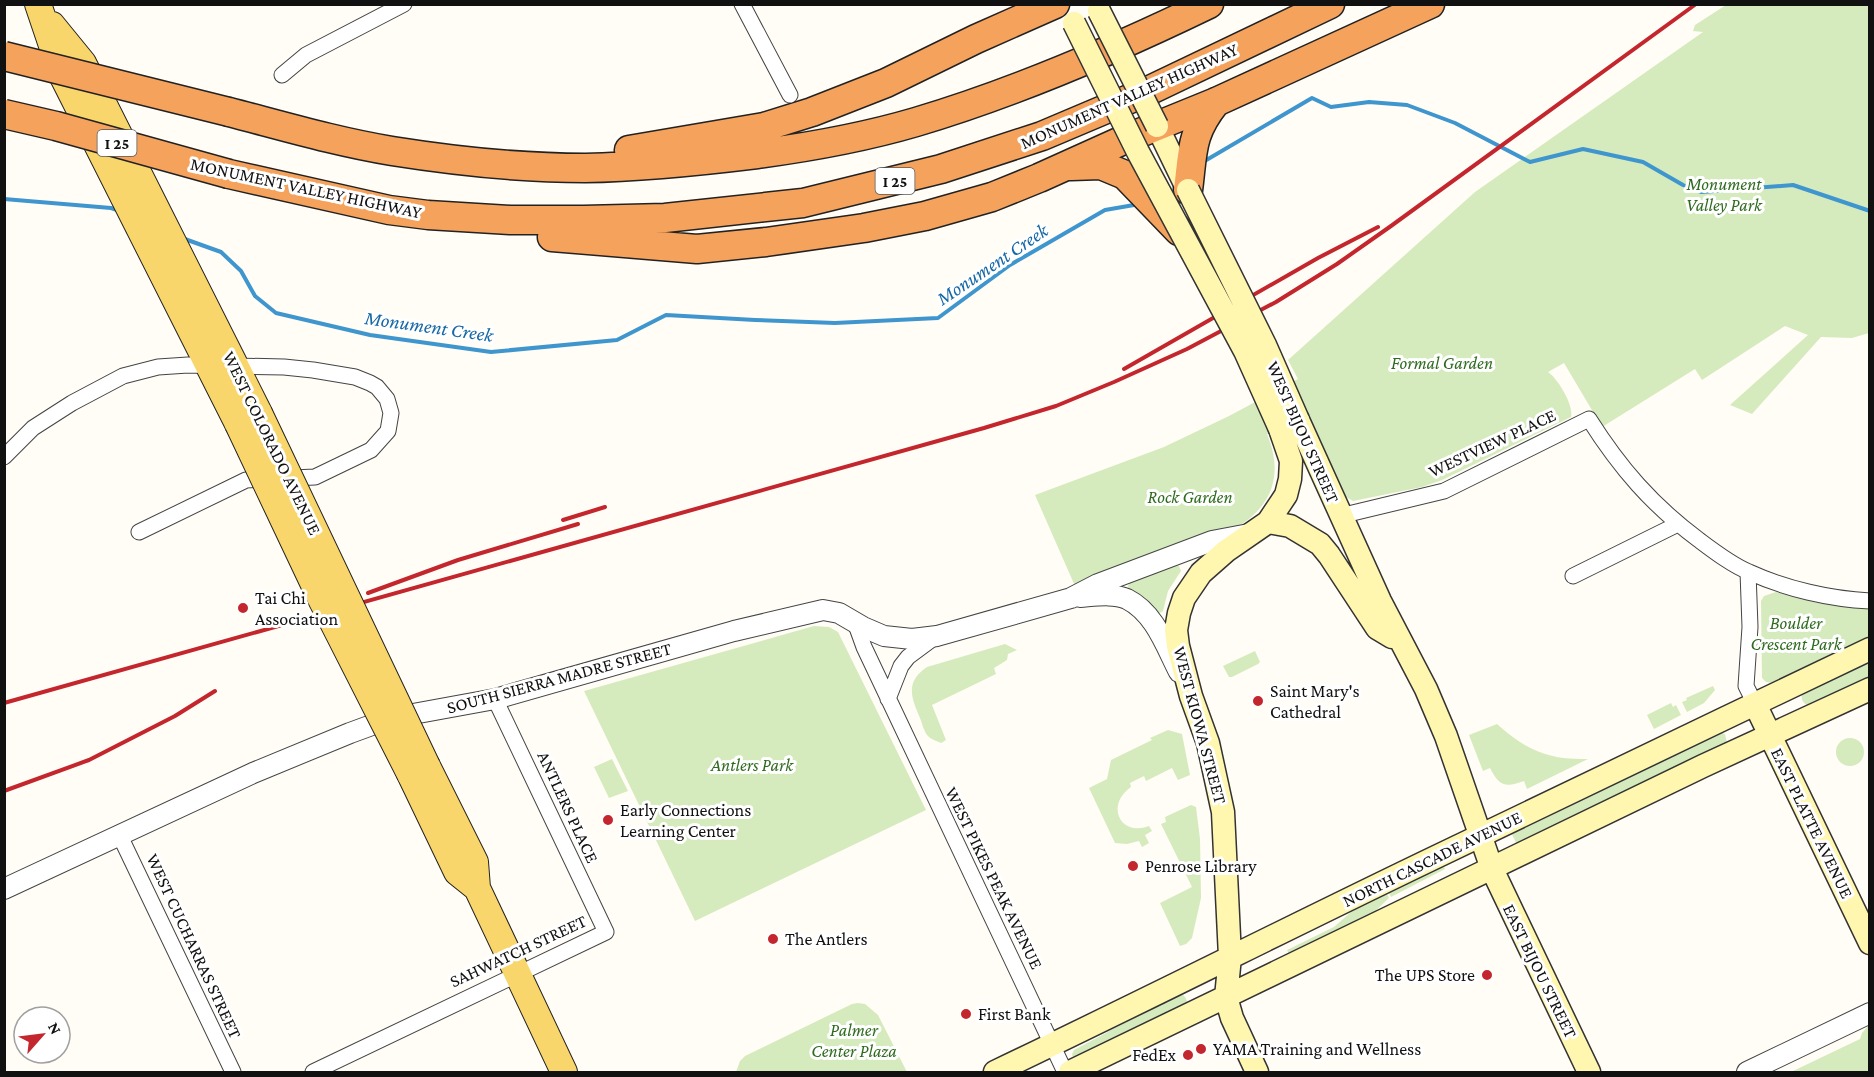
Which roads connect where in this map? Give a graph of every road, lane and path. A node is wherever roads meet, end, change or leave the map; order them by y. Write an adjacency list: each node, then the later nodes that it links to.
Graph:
1 (742, 4): 13 (street)
2 (1017, 4): 10 (highway)
3 (1209, 4): 18 (highway)
4 (1330, 4): 21 (highway, MONUMENT VALLEY HIGHWAY / I 25)
5 (1430, 4): 14 (highway)
6 (394, 7): 12 (street)
7 (39, 8): 23 (main road, WEST COLORADO AVENUE); 24 (main road, WEST COLORADO AVENUE)
8 (1097, 8): 16 (main road, WEST BIJOU STREET, bridge)
9 (1065, 10): 10 (highway); 17 (main road, WEST BIJOU STREET, bridge)
10 (976, 39): 18 (highway)
11 (4, 56): 18 (highway, bridge)
12 (282, 75)
13 (790, 95)
14 (1216, 102): 16 (highway); 20 (highway)
15 (4, 114): 21 (highway, MONUMENT VALLEY HIGHWAY / I 25, bridge)
16 (1157, 126): 17 (highway); 20 (main road, WEST BIJOU STREET)
17 (1130, 137): 19 (highway); 22 (main road, WEST BIJOU STREET, bridge)
18 (444, 157)
19 (1066, 166): 21 (highway); 22 (highway, bridge)
20 (1188, 190): 25 (main road, WEST BIJOU STREET, bridge)
21 (428, 215)
22 (1182, 234): 25 (main road, WEST BIJOU STREET, bridge)
23 (209, 365): 24 (street); 26 (street); 45 (main road, WEST COLORADO AVENUE, bridge)
24 (236, 367): 30 (street); 45 (main road, WEST COLORADO AVENUE, bridge)
25 (1289, 424): 27 (main road, WEST BIJOU STREET); 29 (main road, WEST KIOWA STREET)
26 (4, 458)
27 (1340, 516): 28 (street, WESTVIEW PLACE); 37 (main road, WEST BIJOU STREET)
28 (1678, 524): 31 (street); 32 (street)
29 (1260, 528): 33 (street); 37 (main road); 40 (main road, WEST KIOWA STREET)
30 (139, 532)
31 (1748, 572): 34 (street); 43 (street)
32 (1574, 576)
33 (1071, 598): 36 (street, SOUTH SIERRA MADRE STREET); 40 (street)
34 (1869, 601)
35 (855, 622): 36 (street, SOUTH SIERRA MADRE STREET); 41 (street, SOUTH SIERRA MADRE STREET); 42 (street, WEST PIKES PEAK AVENUE)
36 (936, 636): 42 (street)
37 (1401, 642): 46 (main road, WEST BIJOU STREET)
38 (1869, 649): 43 (main road, NORTH CASCADE AVENUE)
39 (1869, 689): 44 (main road, NORTH CASCADE AVENUE)
40 (1191, 696): 52 (main road, WEST KIOWA STREET)
41 (495, 699): 47 (street, SOUTH SIERRA MADRE STREET); 50 (street, ANTLERS PLACE)
42 (888, 699): 56 (street, WEST PIKES PEAK AVENUE)
43 (1755, 704): 44 (main road, EAST PLATTE AVENUE); 46 (main road, NORTH CASCADE AVENUE)
44 (1770, 736): 48 (main road, NORTH CASCADE AVENUE); 51 (main road, EAST PLATTE AVENUE)
45 (418, 770): 53 (main road, WEST COLORADO AVENUE)
46 (1480, 835): 48 (main road, WEST BIJOU STREET); 52 (main road, NORTH CASCADE AVENUE)
47 (120, 836): 49 (street, SOUTH SIERRA MADRE STREET); 57 (street, WEST CUCHARRAS STREET)
48 (1492, 868): 54 (main road, NORTH CASCADE AVENUE); 64 (main road, EAST BIJOU STREET)
49 (4, 889)
50 (606, 932): 53 (street, SAHWATCH STREET)
51 (1869, 943)
52 (1230, 957): 54 (main road, WEST KIOWA STREET); 56 (main road, NORTH CASCADE AVENUE)
53 (518, 974): 58 (street, SAHWATCH STREET); 59 (main road, WEST COLORADO AVENUE)
54 (1226, 998): 62 (main road, NORTH CASCADE AVENUE); 63 (main road)
55 (1869, 1013): 65 (street)
56 (1052, 1045): 60 (main road, NORTH CASCADE AVENUE); 61 (street, WEST PIKES PEAK AVENUE)
57 (233, 1072)
58 (312, 1072)
59 (564, 1072)
60 (995, 1072)
61 (1065, 1072)
62 (1070, 1072)
63 (1257, 1072)
64 (1589, 1072)
65 (1747, 1072)

